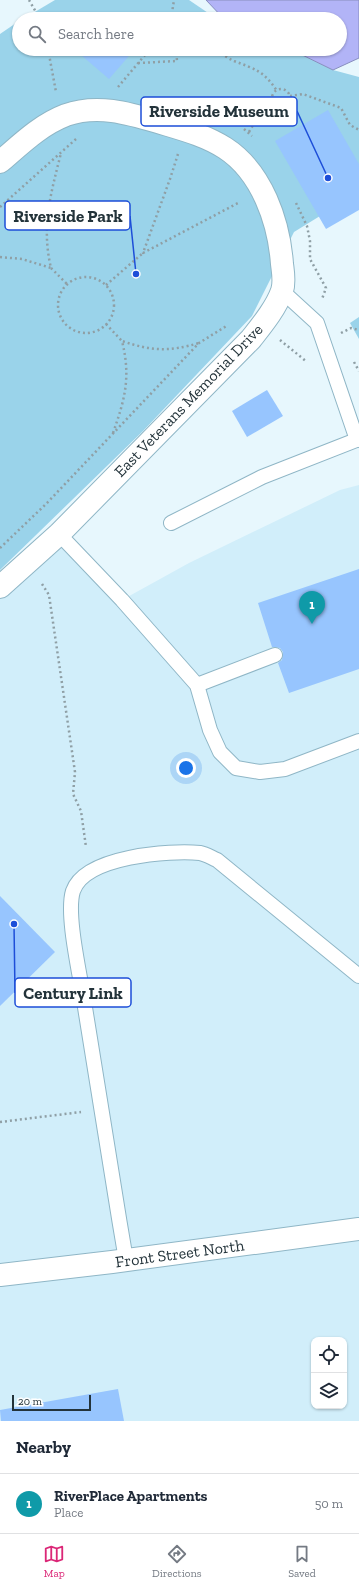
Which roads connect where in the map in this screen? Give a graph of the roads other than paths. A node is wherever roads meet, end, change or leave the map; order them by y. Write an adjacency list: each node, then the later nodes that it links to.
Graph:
1 (0, 162): 2 (street, East Veterans Memorial Drive)
2 (282, 290): 3 (lane); 5 (street, East Veterans Memorial Drive)
3 (358, 439): 4 (lane)
4 (171, 522)
5 (59, 534): 6 (street, East Veterans Memorial Drive); 8 (lane)
6 (0, 587)
7 (275, 655): 8 (lane)
8 (197, 685): 9 (lane)
9 (359, 741)
10 (359, 976): 12 (lane)
11 (359, 1229): 12 (street, Front Street North)
12 (126, 1260): 13 (street, Front Street North)
13 (0, 1275)

